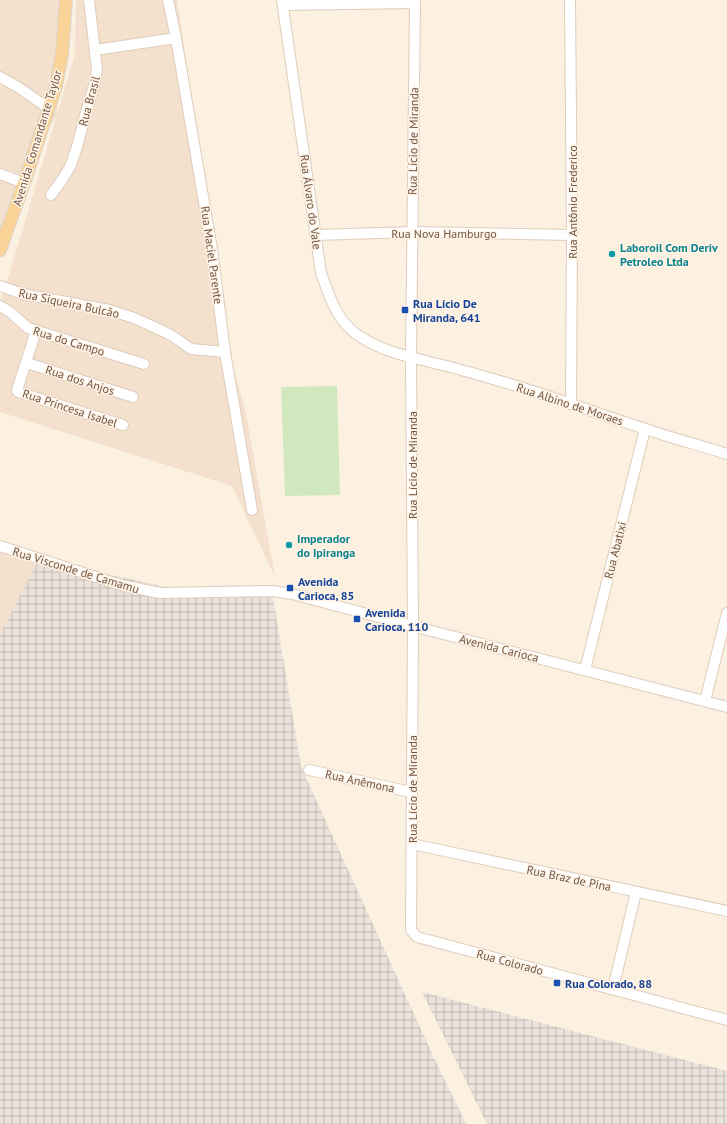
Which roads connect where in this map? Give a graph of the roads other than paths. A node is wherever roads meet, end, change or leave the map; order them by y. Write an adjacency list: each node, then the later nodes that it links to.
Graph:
1 (66, 0): 10 (main road, Avenida Comandante Taylor)
2 (89, 0): 8 (street, Rua Brasil)
3 (168, 0): 7 (street, Rua Maciel Parente)
4 (570, 0): 16 (street, Rua Antônio Frederico)
5 (415, 1): 6 (street); 14 (street, Rua Lício de Miranda)
6 (282, 2): 15 (street, Rua Álvaro do Vale)
7 (176, 38): 8 (street); 21 (street, Rua Maciel Parente)
8 (94, 50): 13 (street, Rua Brasil)
9 (0, 77): 10 (street)
10 (48, 108): 12 (main road, Avenida Comandante Taylor)
11 (0, 174): 12 (street)
12 (24, 183): 17 (main road, Avenida Comandante Taylor)
13 (50, 195)
14 (413, 232): 15 (street, Rua Nova Hamburgo); 16 (street, Rua Nova Hamburgo); 22 (street, Rua Lício de Miranda)
15 (315, 235): 22 (street, Rua Álvaro do Vale)
16 (572, 235): 26 (street, Rua Antônio Frederico)
17 (0, 250)
18 (0, 286): 21 (street, Rua Siqueira Bulcão)
19 (0, 306): 20 (street, Rua do Campo)
20 (36, 331): 23 (street); 24 (street, Rua do Campo)
21 (225, 352): 30 (street, Rua Maciel Parente)
22 (411, 358): 26 (street, Rua Albino de Moraes); 34 (street, Rua Lício de Miranda)
23 (27, 363): 25 (street, Rua dos Anjos); 27 (street, Rua Princesa Isabel)
24 (144, 364)
25 (133, 397)
26 (571, 404): 28 (street, Rua Albino de Moraes)
27 (123, 425)
28 (646, 429): 29 (street, Rua Albino de Moraes); 35 (street, Rua Abatixi)
29 (727, 454)
30 (252, 510)
31 (0, 546): 32 (street, Rua Visconde de Camamu)
32 (272, 591): 34 (street, Avenida Carioca)
33 (727, 613): 36 (street)
34 (413, 626): 35 (street, Avenida Carioca); 39 (street, Rua Lício de Miranda)
35 (585, 670): 36 (street, Avenida Carioca)
36 (705, 702): 37 (street, Avenida Carioca)
37 (727, 707)
38 (309, 770): 39 (street, Rua Anêmona)
39 (411, 792): 40 (street, Rua Lício de Miranda)
40 (412, 844): 41 (street, Rua Braz de Pina); 43 (street, Rua Lício de Miranda)
41 (636, 892): 42 (street, Rua Braz de Pina); 44 (street)
42 (727, 911)
43 (411, 930): 44 (street, Rua Colorado)
44 (613, 989): 45 (street, Rua Colorado)
45 (727, 1020)

